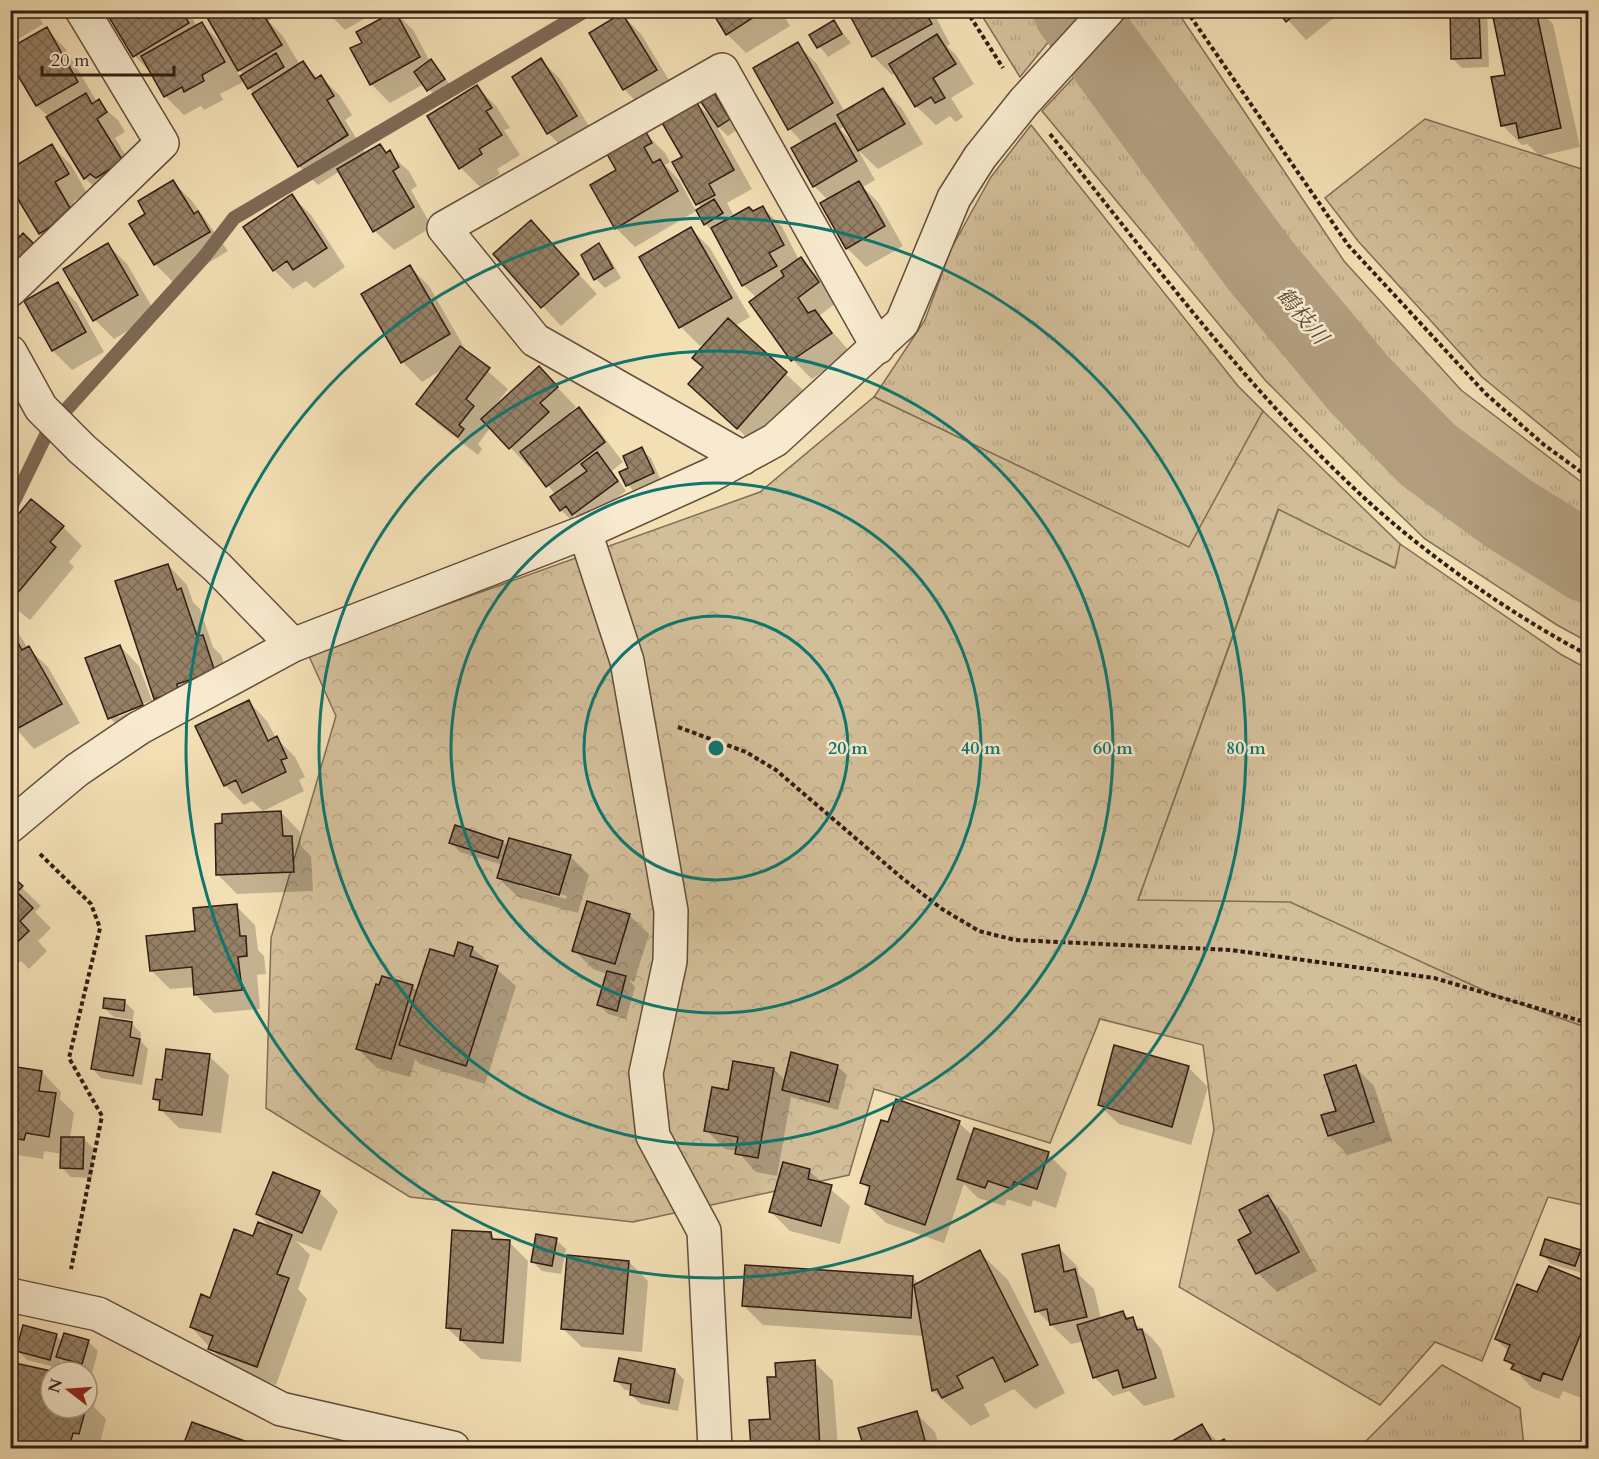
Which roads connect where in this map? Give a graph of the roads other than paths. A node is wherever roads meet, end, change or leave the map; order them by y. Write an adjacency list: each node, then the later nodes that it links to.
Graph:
1 (82, 10): 3 (street)
2 (1108, 10): 4 (street)
3 (10, 290)
4 (878, 347): 6 (street); 6 (street)
5 (10, 352): 8 (street)
6 (743, 458): 7 (street)
7 (585, 532): 8 (street); 12 (street)
8 (293, 645): 9 (street)
9 (11, 826)
10 (10, 1295): 11 (street)
11 (453, 1449)
12 (715, 1449)

